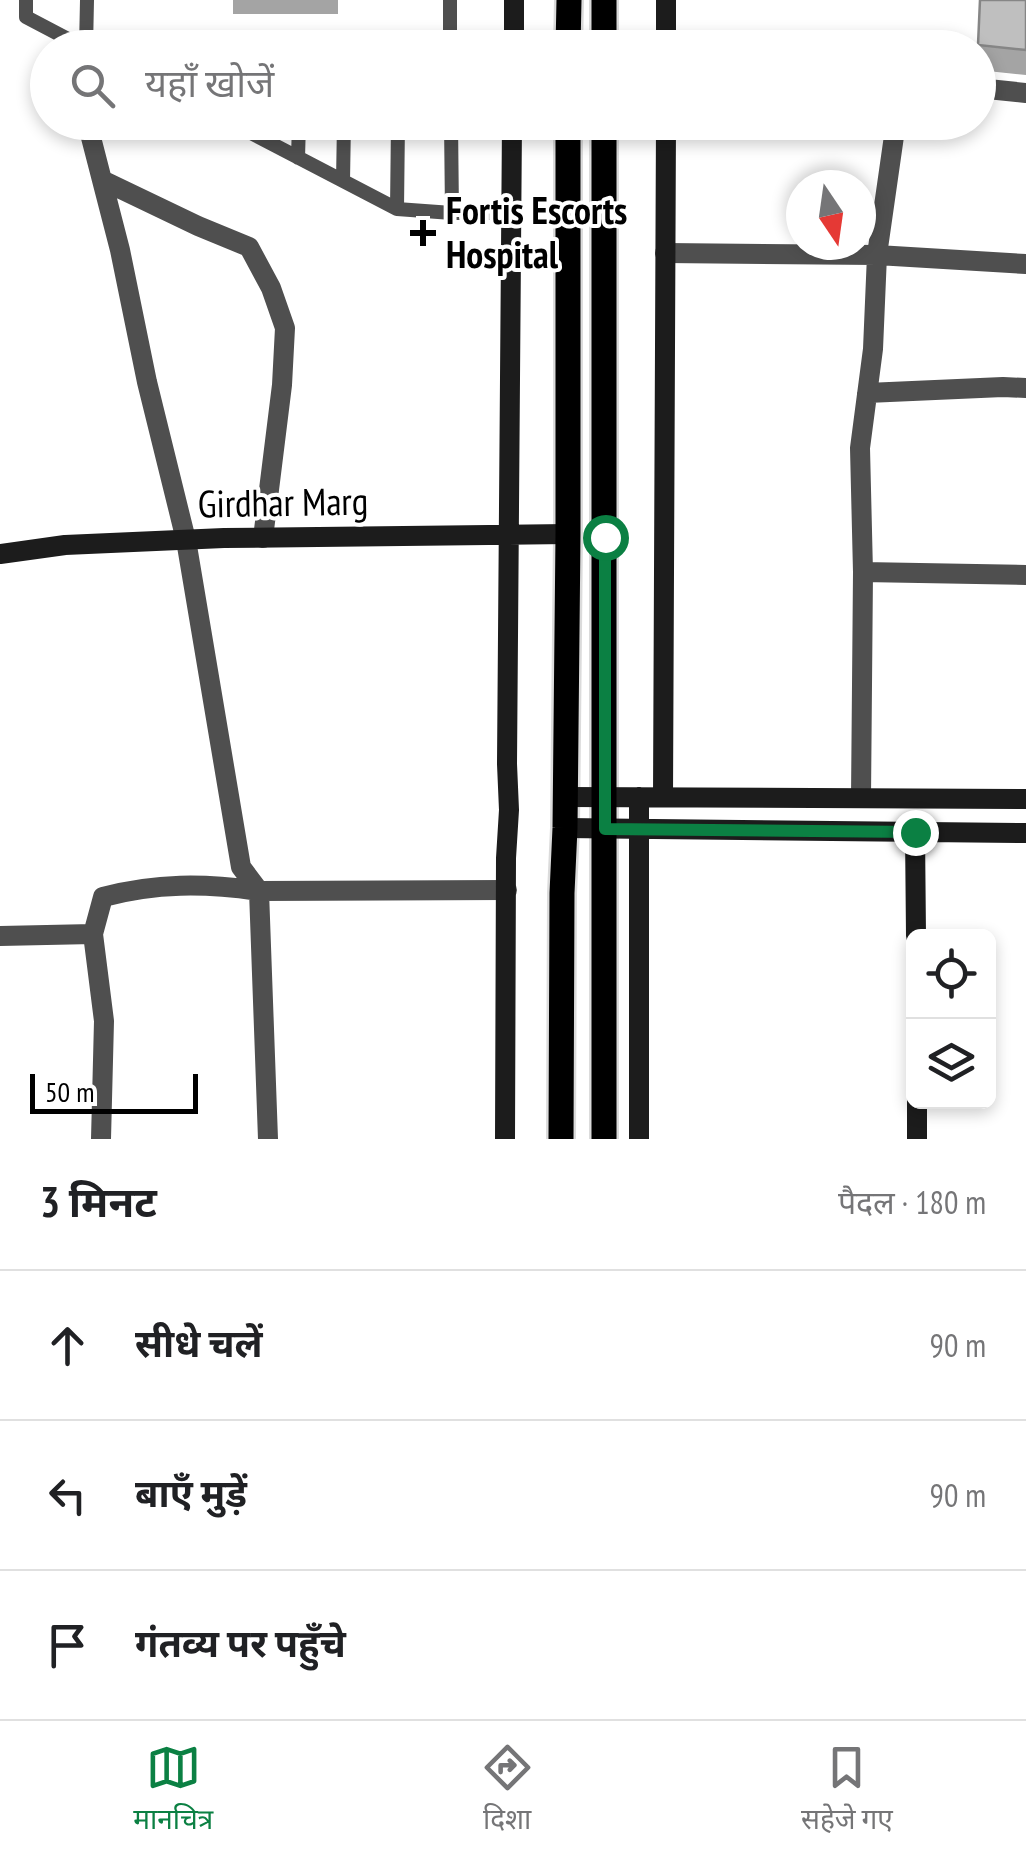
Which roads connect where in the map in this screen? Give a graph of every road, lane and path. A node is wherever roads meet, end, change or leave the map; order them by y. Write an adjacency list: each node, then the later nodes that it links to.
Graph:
1 (26, 0): 8 (lane)
2 (86, 0): 9 (lane)
3 (450, 0): 10 (lane)
4 (514, 0): 11 (street)
5 (568, 0): 12 (main road)
6 (604, 0): 13 (main road)
7 (666, 0): 14 (street)
8 (51, 30)
9 (86, 30)
10 (450, 30)
11 (514, 30)
12 (568, 30)
13 (604, 30)
14 (666, 30)
15 (996, 90): 16 (street)
16 (1026, 93)
17 (92, 140): 29 (street)
18 (265, 140): 28 (lane)
19 (298, 140): 28 (lane)
20 (344, 140): 30 (lane)
21 (398, 140): 31 (lane)
22 (451, 140): 32 (lane)
23 (512, 140): 33 (street)
24 (568, 140): 41 (main road)
25 (604, 140): 49 (main road)
26 (666, 140): 34 (street)
27 (893, 140): 36 (street)
28 (298, 158): 30 (lane)
29 (102, 180): 43 (street); 44 (street)
30 (343, 182): 31 (lane)
31 (397, 209): 32 (lane)
32 (452, 213): 33 (lane)
33 (510, 213): 42 (street)
34 (665, 253): 35 (street); 51 (street)
35 (786, 254)
36 (876, 255): 38 (street)
37 (876, 260): 40 (street)
38 (1026, 264)
39 (1026, 388): 40 (street)
40 (867, 394): 46 (street)
41 (568, 534): 42 (street, Girdhar Marg); 48 (main road)
42 (510, 536): 43 (street, Girdhar Marg); 59 (street)
43 (264, 538): 44 (street, Girdhar Marg)
44 (186, 540): 45 (street, Girdhar Marg); 60 (street)
45 (0, 554)
46 (863, 572): 47 (street); 52 (street)
47 (1026, 575)
48 (564, 797): 49 (street); 54 (main road)
49 (605, 797): 50 (street); 56 (main road)
50 (640, 797): 51 (street); 55 (street)
51 (663, 797): 52 (street)
52 (861, 798): 53 (street)
53 (1026, 799)
54 (565, 828): 56 (street); 68 (main road)
55 (639, 828): 56 (street); 57 (street); 70 (street)
56 (605, 829): 69 (main road)
57 (915, 832): 58 (street); 61 (street)
58 (1026, 834)
59 (507, 890): 60 (street); 67 (street)
60 (258, 891): 62 (street); 66 (street)
61 (916, 929)
62 (93, 934): 63 (street); 65 (street)
63 (0, 936)
64 (917, 1109): 71 (street)
65 (101, 1139)
66 (268, 1139)
67 (505, 1139)
68 (561, 1139)
69 (604, 1139)
70 (639, 1139)
71 (918, 1139)

